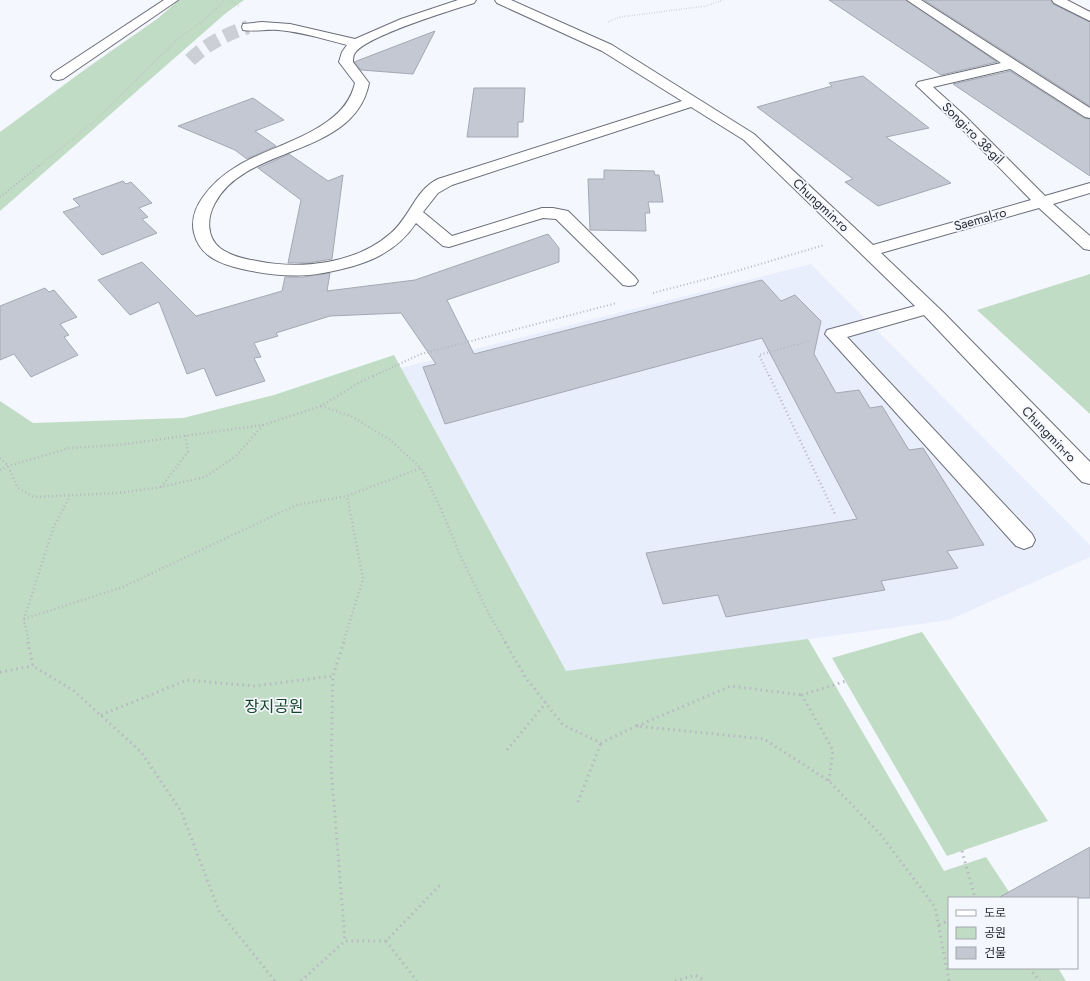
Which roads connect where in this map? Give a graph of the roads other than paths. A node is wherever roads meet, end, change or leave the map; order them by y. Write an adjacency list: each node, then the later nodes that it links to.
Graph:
1 (172, 0): 10 (street)
2 (470, 0): 8 (street)
3 (501, 0): 11 (street, Chungmin-ro)
4 (913, 0): 9 (street)
5 (1058, 0): 6 (street)
6 (1090, 17)
7 (248, 27): 8 (street)
8 (357, 44): 15 (street)
9 (1013, 64): 12 (street); 14 (street, Songi-ro 38-gil)
10 (58, 76)
11 (693, 102): 15 (street); 17 (street, Chungmin-ro)
12 (1090, 114)
13 (1090, 188): 14 (street, Saemal-ro)
14 (1042, 202): 16 (street, Songi-ro 38-gil); 17 (street, Saemal-ro)
15 (414, 213): 18 (street)
16 (1090, 245)
17 (869, 250): 19 (street, Chungmin-ro)
18 (629, 281)
19 (928, 308): 20 (street, Chungmin-ro); 21 (street)
20 (1090, 476)
21 (1024, 540)

